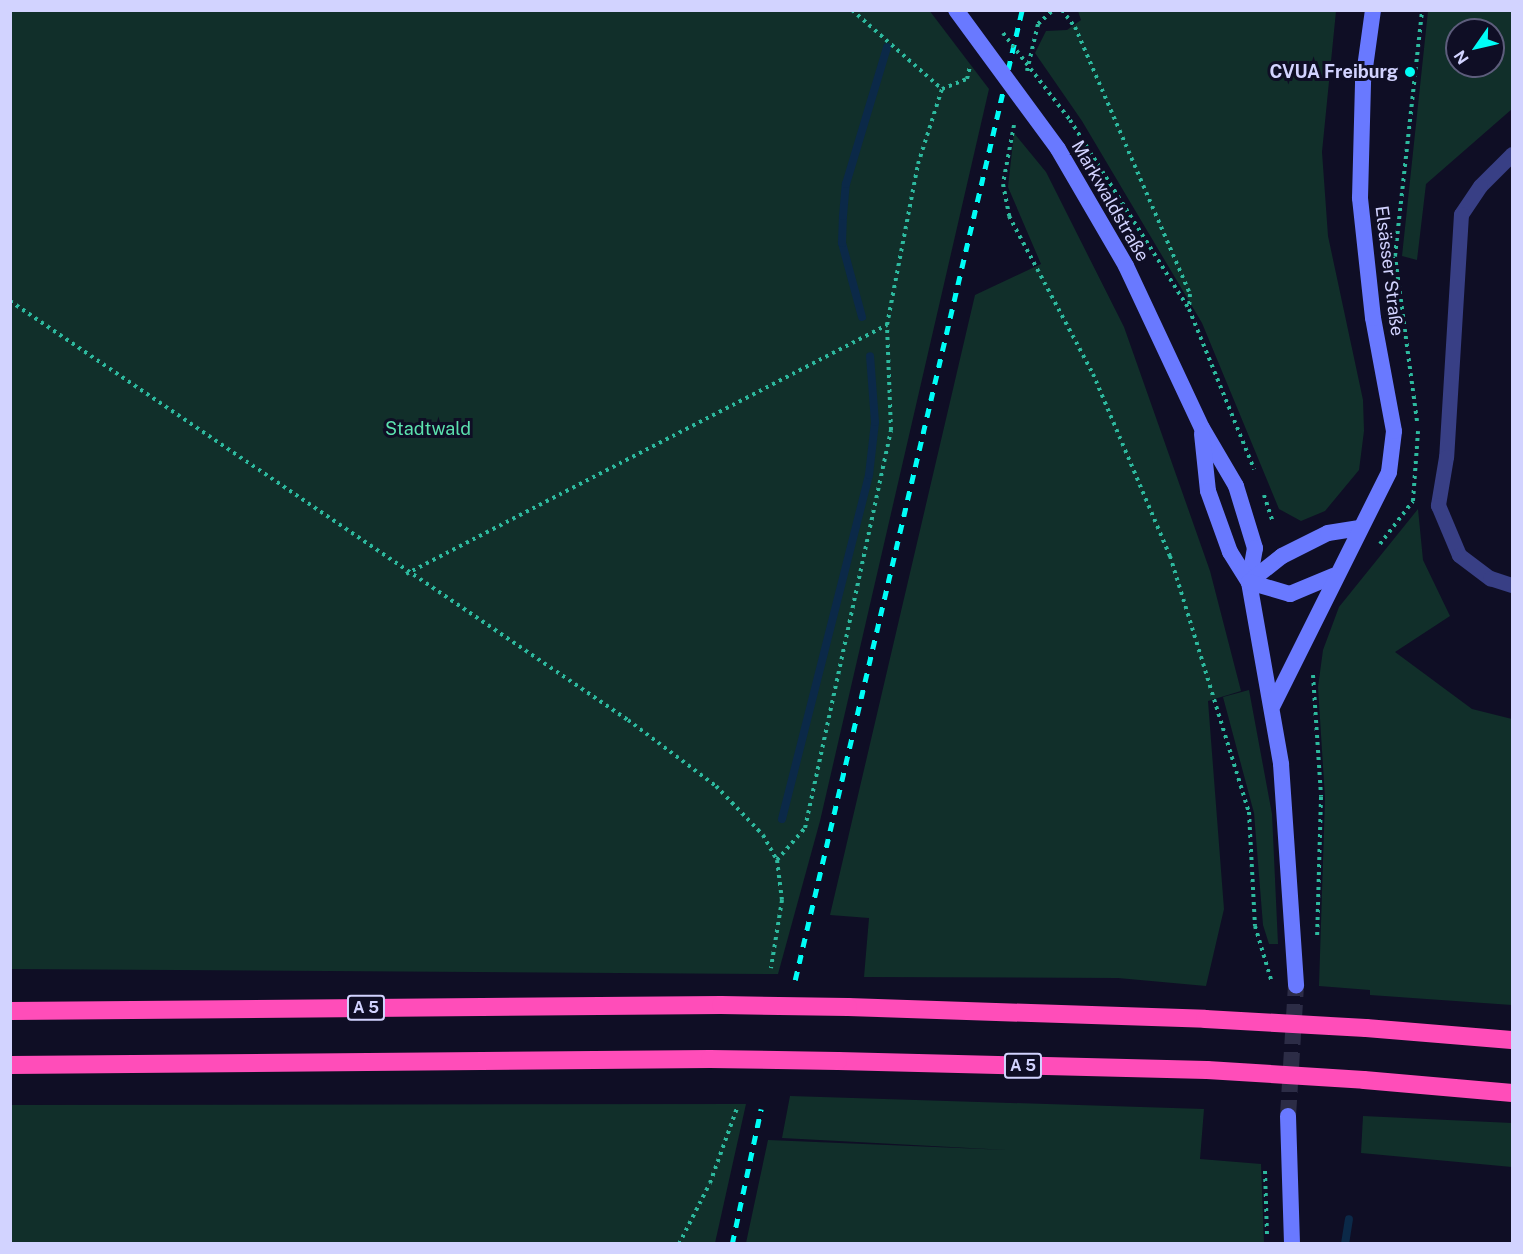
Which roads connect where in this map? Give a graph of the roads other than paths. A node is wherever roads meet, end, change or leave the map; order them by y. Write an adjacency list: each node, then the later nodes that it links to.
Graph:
1 (956, 10): 4 (main road, Markwaldstraße, bridge)
2 (1373, 10): 5 (main road, Elsässer Straße)
3 (1512, 154): 8 (lane)
4 (1202, 428): 7 (main road, Markwaldstraße); 7 (main road, Markwaldstraße)
5 (1360, 528): 6 (main road, Elsässer Straße); 7 (main road)
6 (1333, 576): 7 (main road); 9 (main road, Elsässer Straße)
7 (1249, 582): 9 (main road)
8 (1512, 585)
9 (1273, 705): 10 (main road)
10 (1296, 985)
11 (10, 1011): 12 (highway, A 5, bridge)
12 (1512, 1040)
13 (10, 1065): 14 (highway, A 5, bridge)
14 (1512, 1093)
15 (1288, 1116): 16 (main road)
16 (1292, 1244)

